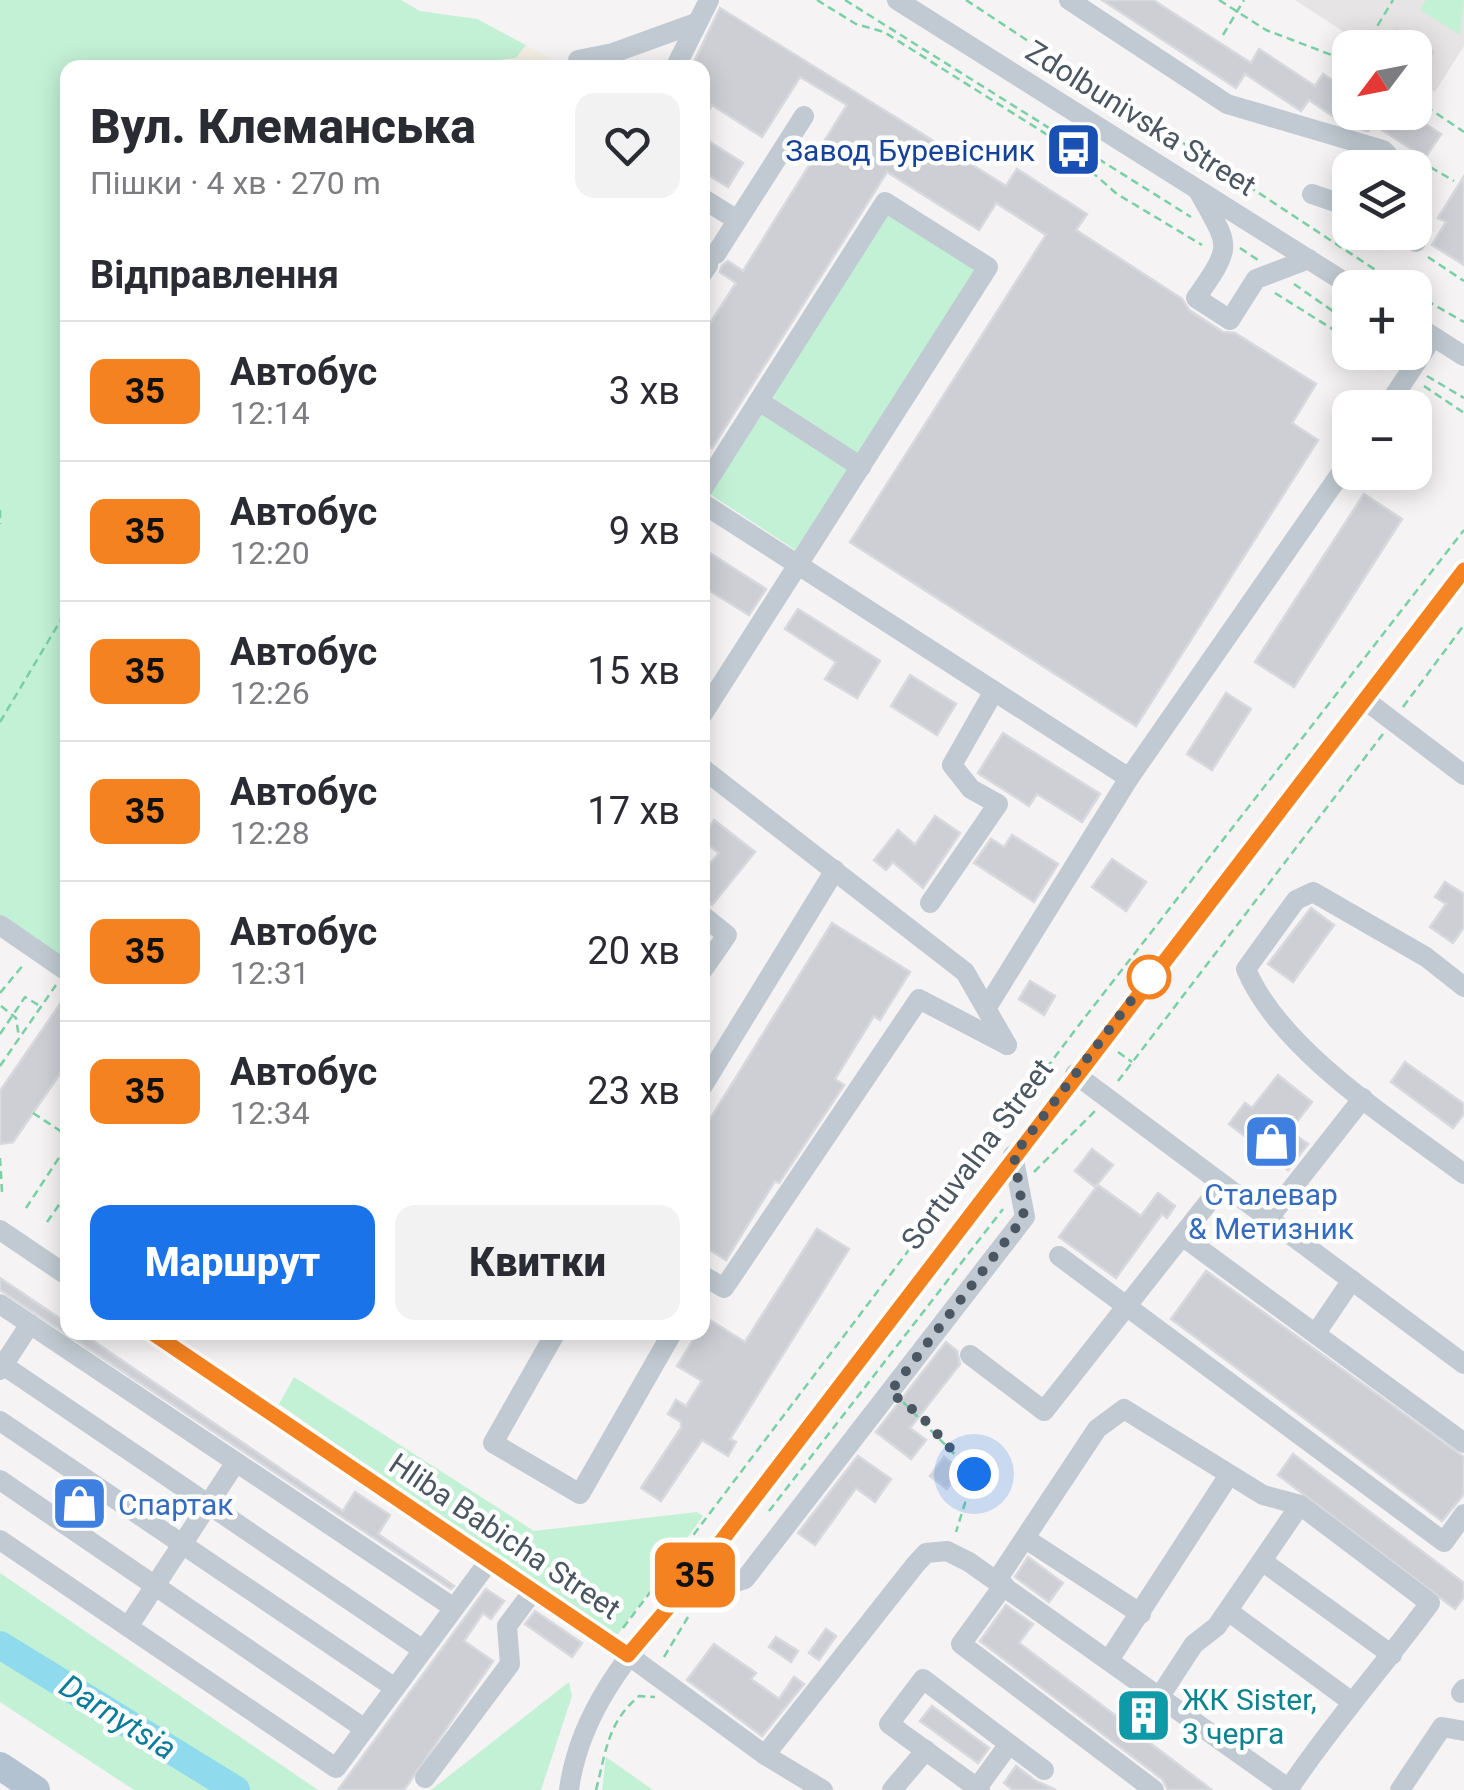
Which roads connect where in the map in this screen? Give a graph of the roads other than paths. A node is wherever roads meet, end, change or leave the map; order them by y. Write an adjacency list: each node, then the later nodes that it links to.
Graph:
1 (709, 0): 4 (street)
2 (897, 0): 9 (street, Zdolbunivska Street)
3 (1069, 0): 8 (street)
4 (696, 22): 5 (street); 6 (street)
5 (578, 60)
6 (679, 60)
7 (804, 116): 13 (street)
8 (1383, 150)
9 (1198, 189): 14 (street, Zdolbunivska Street); 14 (street)
10 (1312, 194): 11 (street)
11 (1332, 201)
12 (710, 203): 13 (street)
13 (737, 220): 15 (street)
14 (1308, 258): 16 (street, Zdolbunivska Street)
15 (710, 262)
16 (1332, 274)
17 (1432, 336): 18 (street)
18 (1464, 356)
19 (759, 401): 20 (street); 20 (street); 21 (street)
20 (861, 468): 24 (street)
21 (710, 478)
22 (1332, 486): 31 (street)
23 (710, 508): 24 (street)
24 (799, 566): 26 (street); 28 (street)
25 (1464, 570): 27 (street, Sortuvalna Street)
26 (994, 691): 31 (street); 33 (street)
27 (1365, 700): 30 (street); 41 (street, Sortuvalna Street)
28 (710, 703)
29 (710, 774): 32 (street)
30 (1464, 774)
31 (1129, 778): 39 (street)
32 (835, 870): 39 (street); 40 (street)
33 (930, 903)
34 (710, 921): 36 (street)
35 (0, 925): 37 (street)
36 (710, 959)
37 (60, 972)
38 (1464, 987): 42 (street)
39 (986, 1007): 51 (street)
40 (710, 1074)
41 (1075, 1074): 43 (street, Sortuvalna Street); 45 (street)
42 (1363, 1098): 44 (street); 46 (street)
43 (1014, 1155): 79 (street, Sortuvalna Street); 79 (street)
44 (1464, 1174)
45 (1222, 1185): 46 (street); 48 (street)
46 (1268, 1219): 52 (street)
47 (0, 1230): 50 (street)
48 (1182, 1236): 54 (street); 56 (street)
49 (1059, 1256): 54 (street)
50 (60, 1271)
51 (710, 1280)
52 (1352, 1280): 56 (street); 61 (street)
53 (0, 1304): 55 (street)
54 (1127, 1306): 60 (street); 70 (street)
55 (30, 1324): 62 (street); 65 (street)
56 (1316, 1333): 64 (street)
57 (163, 1340): 74 (street, Hliba Babicha Street)
58 (551, 1340): 59 (street)
59 (668, 1340)
60 (970, 1354)
61 (1464, 1364)
62 (1, 1366): 68 (street)
63 (0, 1421): 73 (street)
64 (1464, 1443)
65 (236, 1462): 68 (street); 80 (street)
66 (1229, 1475): 69 (street); 72 (street); 82 (street)
67 (0, 1480): 77 (street)
68 (208, 1504): 73 (street); 84 (street)
69 (1300, 1505): 75 (street); 86 (street)
70 (1464, 1514)
71 (0, 1540): 83 (street)
72 (1026, 1540): 76 (street); 82 (street)
73 (182, 1544): 77 (street); 88 (street)
74 (489, 1561): 78 (street, Hliba Babicha Street); 80 (street)
75 (1262, 1561): 81 (street); 86 (street)
76 (1000, 1583): 87 (street); 95 (street); 106 (street)
77 (155, 1586): 83 (street); 91 (street)
78 (533, 1591): 85 (street, Hliba Babicha Street); 98 (street)
79 (672, 1603): 85 (street, Sortuvalna Street)
80 (454, 1608): 84 (street)
81 (1228, 1610): 89 (street); 90 (street)
82 (1141, 1614): 87 (street)
83 (128, 1627): 91 (street)
84 (423, 1650): 88 (street)
85 (628, 1655): 95 (street, Hliba Babicha Street); 103 (street, Sortuvalna Street)
86 (1392, 1655): 90 (street)
87 (1110, 1660): 89 (street)
88 (395, 1688): 91 (street)
89 (1160, 1696): 101 (street)
90 (1352, 1702): 101 (street)
91 (365, 1728)
92 (1464, 1731): 99 (street)
93 (1009, 1744): 94 (street); 97 (street); 100 (street)
94 (926, 1750): 100 (street); 105 (street)
95 (764, 1755): 104 (street, Hliba Babicha Street)
96 (0, 1766): 102 (main road)
97 (1044, 1770)
98 (425, 1778)
99 (1404, 1788)
100 (978, 1789)
101 (1288, 1789)
102 (36, 1790)
103 (569, 1790)
104 (824, 1790)
105 (892, 1790)
106 (1154, 1790)

